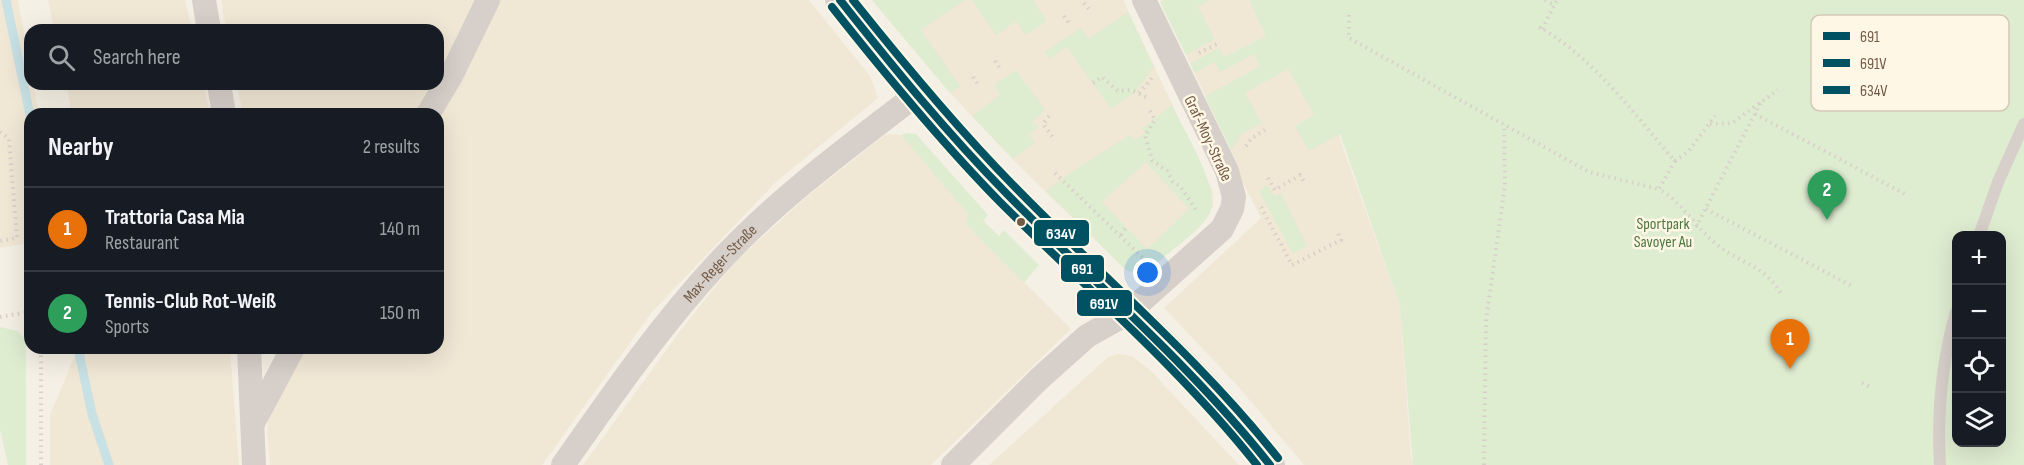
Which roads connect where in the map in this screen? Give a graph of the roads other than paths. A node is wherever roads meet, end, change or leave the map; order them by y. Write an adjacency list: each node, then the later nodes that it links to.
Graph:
1 (204, 0): 5 (street)
2 (488, 0): 6 (street)
3 (840, 0): 9 (street)
4 (1144, 0): 14 (street, Graf-Moy-Straße)
5 (208, 24)
6 (444, 88)
7 (220, 90): 10 (street)
8 (443, 90): 11 (street)
9 (916, 95): 14 (street); 20 (street, Max-Reger-Straße)
10 (223, 108)
11 (432, 108)
12 (2024, 124): 13 (lane)
13 (1981, 231)
14 (1128, 313): 21 (street, Graf-Moy-Straße); 22 (street)
15 (1952, 326): 23 (lane)
16 (249, 354): 18 (street)
17 (289, 354): 18 (street)
18 (253, 423): 19 (street)
19 (254, 465)
20 (563, 465)
21 (953, 465)
22 (1270, 465)
23 (1940, 465)

